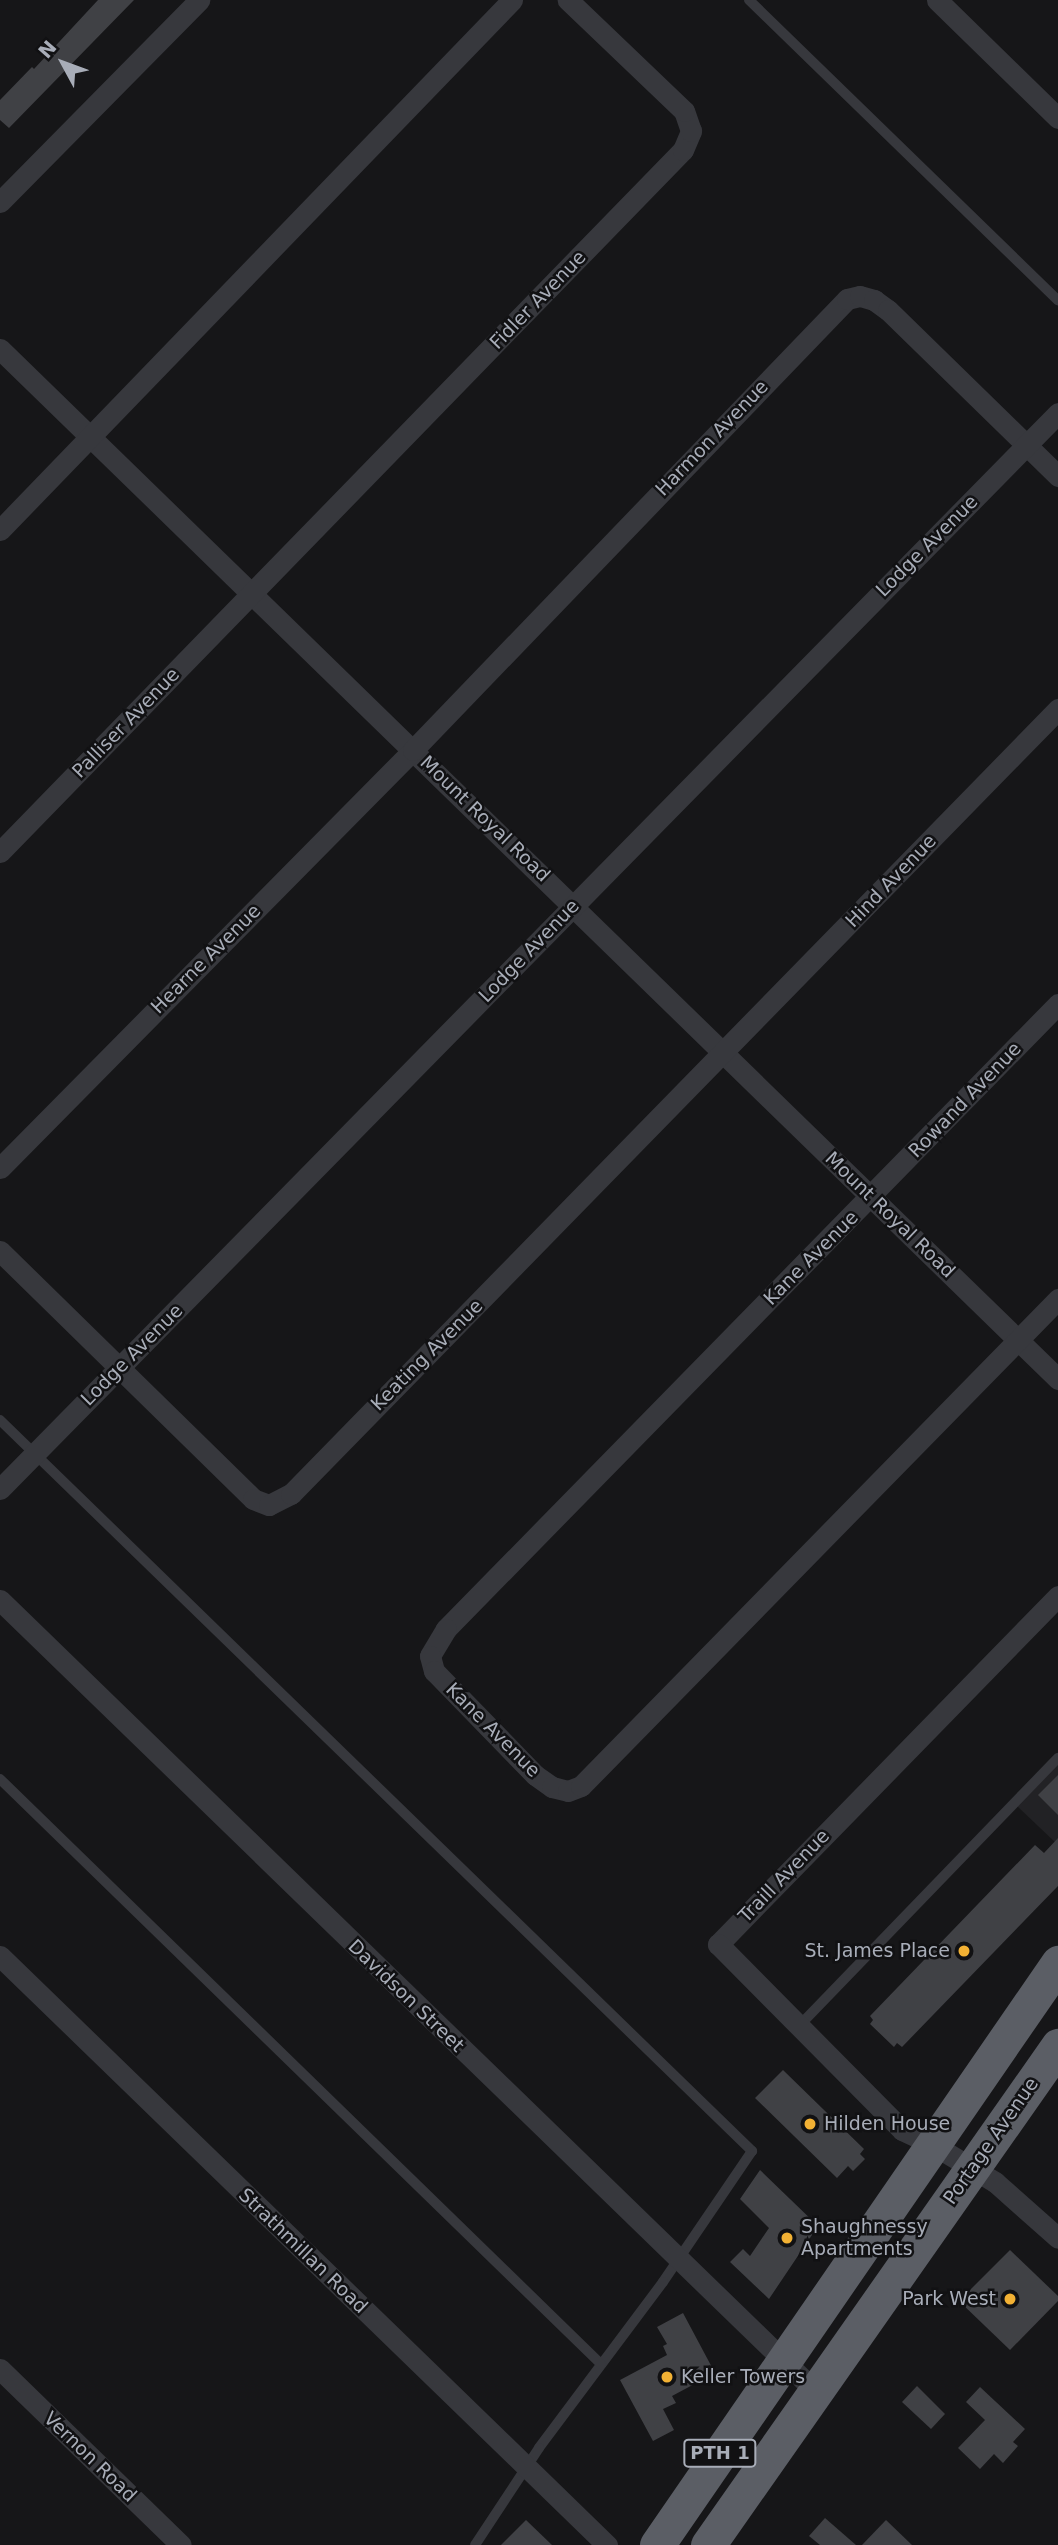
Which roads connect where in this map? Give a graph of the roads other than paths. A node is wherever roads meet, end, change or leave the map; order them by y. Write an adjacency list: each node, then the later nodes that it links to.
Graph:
1 (199, 0): 7 (street)
2 (512, 0): 11 (street)
3 (568, 0): 15 (street, Fidler Avenue)
4 (749, 0): 8 (lane)
5 (937, 0): 6 (street)
6 (1058, 118)
7 (0, 202)
8 (1058, 301)
9 (0, 349): 11 (street, Mount Royal Road)
10 (1058, 412): 12 (street, Lodge Avenue)
11 (91, 438): 14 (street); 15 (street, Mount Royal Road)
12 (1026, 445): 13 (street); 17 (street, Harmon Avenue); 19 (street, Lodge Avenue)
13 (1058, 476)
14 (0, 530)
15 (252, 595): 17 (street, Mount Royal Road); 18 (street, Palliser Avenue)
16 (1058, 709): 21 (street, Hind Avenue)
17 (413, 750): 19 (street, Mount Royal Road); 22 (street, Hearne Avenue)
18 (0, 852)
19 (574, 905): 21 (street, Mount Royal Road); 27 (street, Lodge Avenue)
20 (1058, 1004): 23 (street, Rowand Avenue)
21 (725, 1053): 23 (street, Mount Royal Road); 27 (street, Keating Avenue)
22 (0, 1168)
23 (871, 1197): 26 (street, Mount Royal Road); 26 (street, Kane Avenue)
24 (0, 1251): 27 (street)
25 (1058, 1299): 26 (street)
26 (1018, 1340): 28 (street, Mount Royal Road)
27 (118, 1368): 30 (street, Lodge Avenue)
28 (1058, 1379)
29 (0, 1420): 30 (lane)
30 (35, 1453): 31 (street, Lodge Avenue); 43 (lane)
31 (0, 1489)
32 (1058, 1596): 38 (street, Traill Avenue)
33 (0, 1600): 43 (street, Davidson Street)
34 (1058, 1758): 38 (lane)
35 (0, 1779): 45 (lane)
36 (0, 1956): 48 (street, Strathmillan Road)
37 (1058, 1963): 40 (highway, PTH 1)
38 (799, 2026): 40 (street, Traill Avenue)
39 (1058, 2046): 41 (highway, Portage Avenue / PTH 1)
40 (933, 2144): 41 (street, Traill Avenue); 44 (highway, PTH 1)
41 (972, 2169): 42 (street, Traill Avenue); 47 (highway, Portage Avenue / PTH 1)
42 (1058, 2238)
43 (677, 2260): 44 (street, Davidson Street); 45 (lane)
44 (783, 2361): 47 (street, Davidson Street); 52 (highway, PTH 1)
45 (601, 2364): 48 (lane)
46 (0, 2370): 49 (street, Vernon Road)
47 (814, 2390): 53 (highway, Portage Avenue / PTH 1)
48 (526, 2467): 50 (lane); 51 (street, Strathmillan Road)
49 (181, 2545)
50 (475, 2545)
51 (607, 2545)
52 (657, 2545)
53 (708, 2545)

